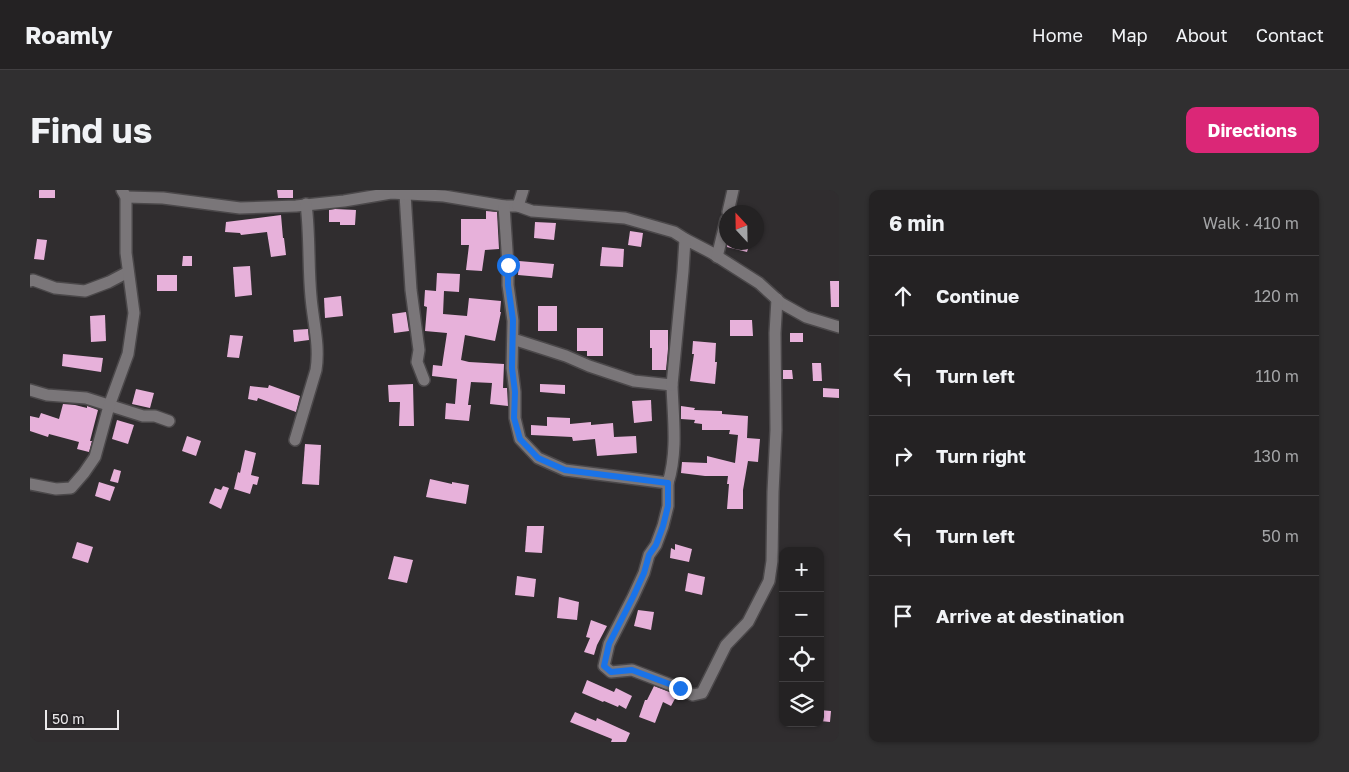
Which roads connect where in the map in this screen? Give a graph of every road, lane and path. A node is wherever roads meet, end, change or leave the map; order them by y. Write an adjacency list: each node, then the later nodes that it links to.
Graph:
1 (523, 190): 8 (street)
2 (733, 190): 6 (street)
3 (124, 194): 5 (street); 12 (street)
4 (405, 194): 5 (street); 7 (street); 17 (street)
5 (306, 204): 22 (street)
6 (730, 205)
7 (504, 206): 8 (street); 16 (street)
8 (518, 206): 9 (street)
9 (684, 239): 11 (street); 18 (street)
10 (719, 249): 11 (street)
11 (717, 257): 14 (street)
12 (128, 272): 13 (street); 20 (street)
13 (30, 281)
14 (778, 299): 15 (street); 23 (street)
15 (839, 327)
16 (513, 339): 18 (street); 23 (street)
17 (424, 380)
18 (672, 385): 23 (street)
19 (30, 390): 20 (street)
20 (110, 406): 21 (street); 24 (street)
21 (169, 421)
22 (295, 440)
23 (668, 483)
24 (30, 484)

